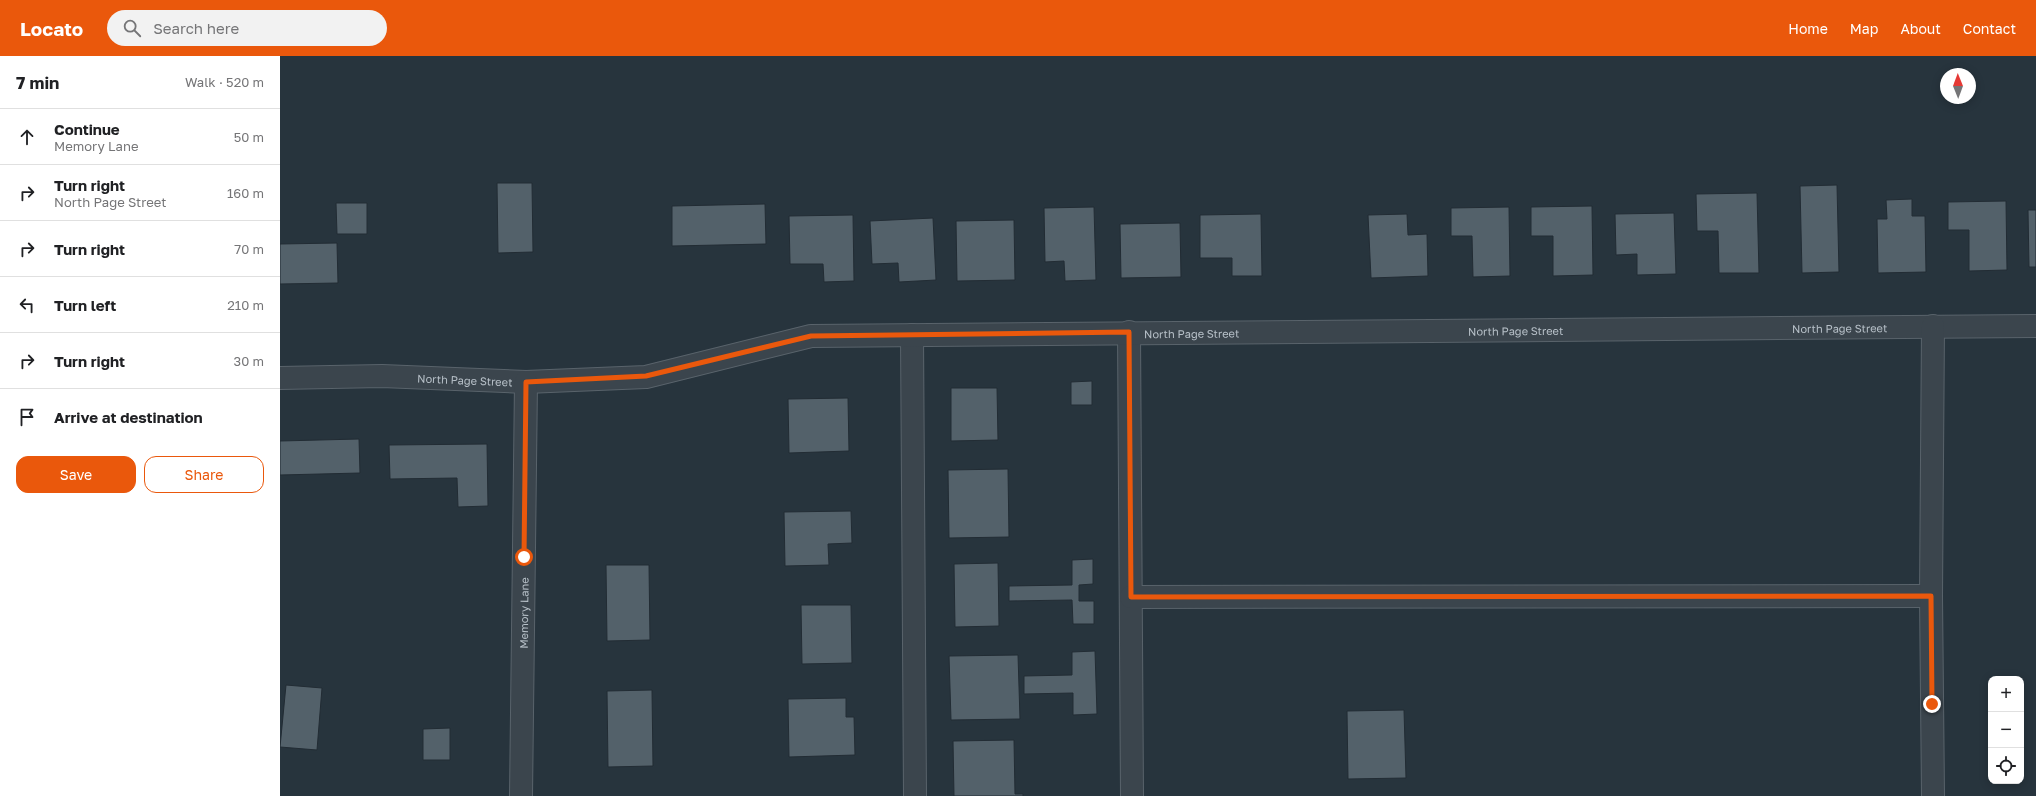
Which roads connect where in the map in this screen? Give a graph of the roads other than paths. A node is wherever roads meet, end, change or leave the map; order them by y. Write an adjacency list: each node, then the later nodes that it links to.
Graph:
1 (1933, 326): 2 (street, North Page Street); 3 (street, North Page Street); 7 (street)
2 (2036, 326)
3 (1129, 332): 4 (street, North Page Street); 8 (street)
4 (912, 335): 6 (street, North Page Street); 10 (street)
5 (280, 378): 6 (street, North Page Street)
6 (526, 382): 9 (street, Memory Lane)
7 (1931, 596): 8 (street); 12 (street)
8 (1131, 597): 11 (street)
9 (521, 796)
10 (915, 796)
11 (1132, 796)
12 (1933, 796)

